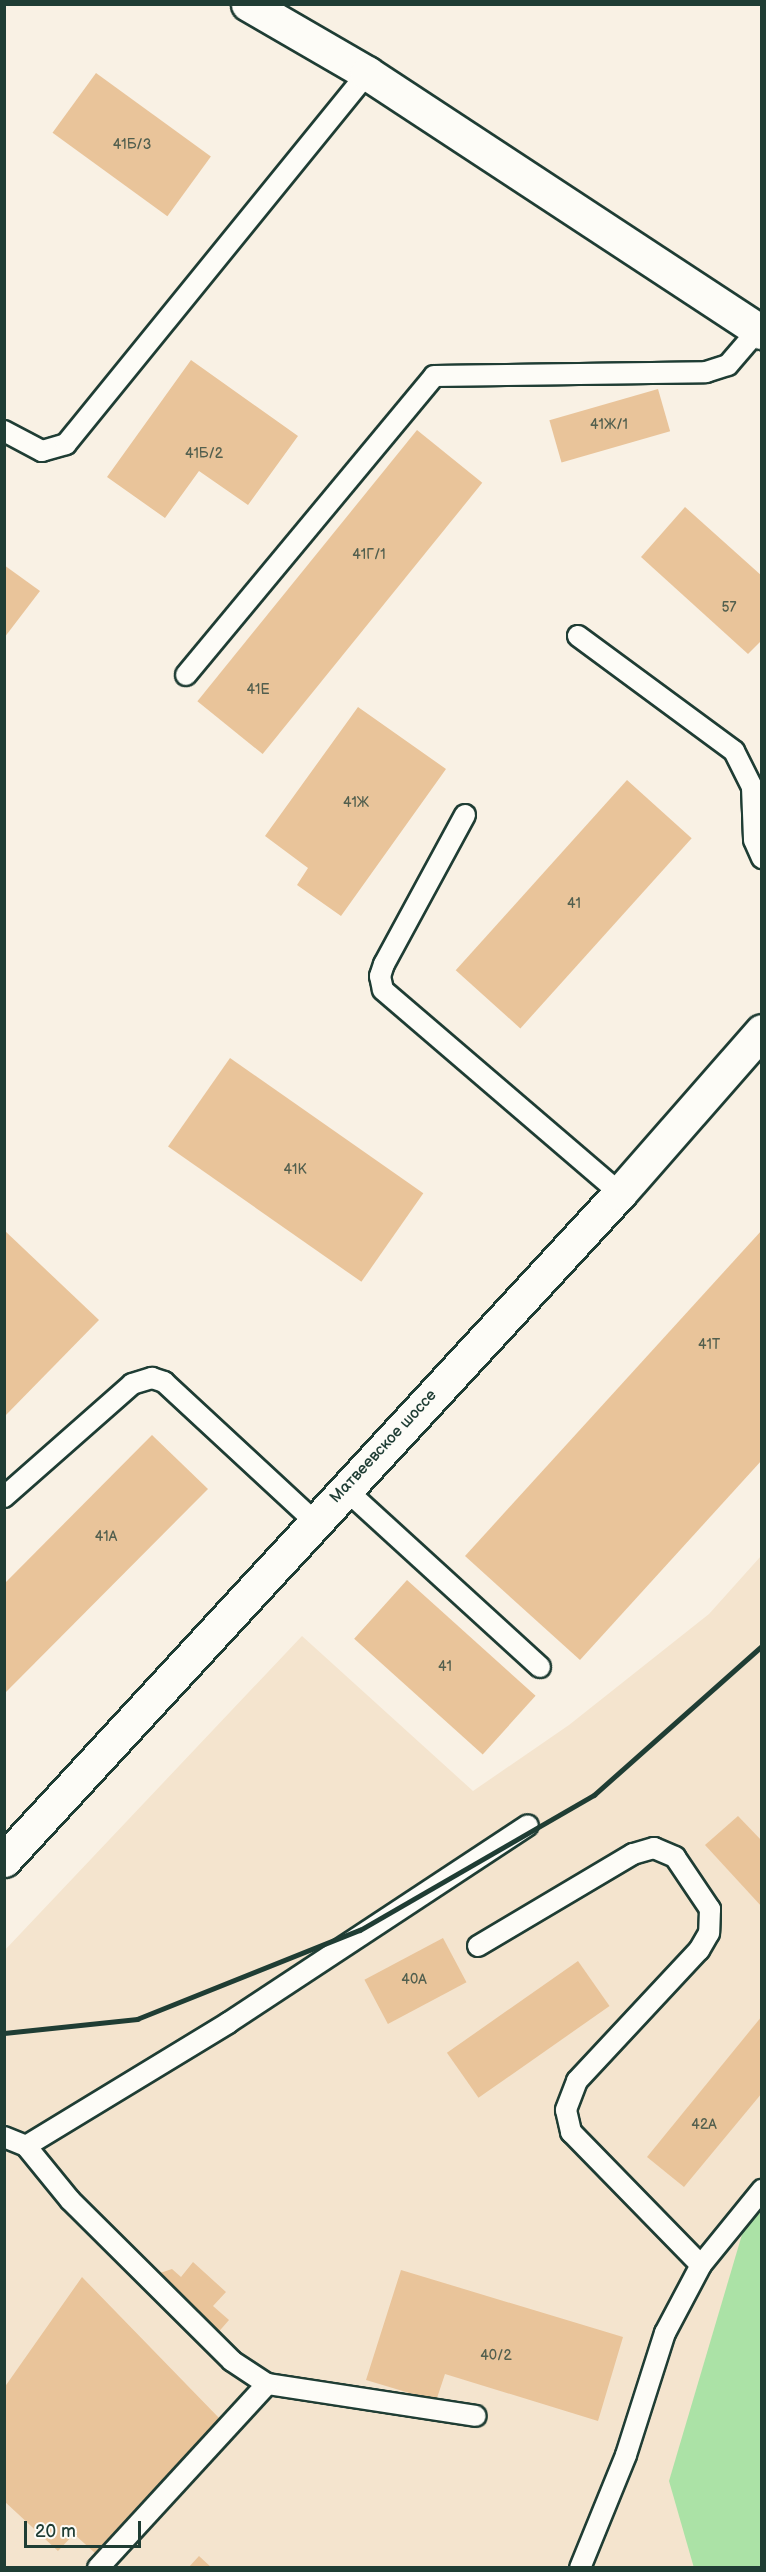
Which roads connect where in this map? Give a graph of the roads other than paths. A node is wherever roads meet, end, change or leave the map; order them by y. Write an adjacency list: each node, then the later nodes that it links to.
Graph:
1 (248, 4): 2 (main road)
2 (367, 74): 3 (main road); 4 (lane)
3 (760, 331): 6 (lane)
4 (4, 431)
5 (578, 636): 8 (lane)
6 (186, 675)
7 (465, 815): 10 (lane)
8 (762, 858)
9 (762, 1031): 10 (main road, Матвеевское шоссе)
10 (620, 1193): 11 (main road, Матвеевское шоссе)
11 (345, 1489): 13 (main road, Матвеевское шоссе); 14 (lane)
12 (4, 1497): 13 (lane)
13 (315, 1522): 16 (main road, Матвеевское шоссе)
14 (540, 1667)
15 (528, 1825): 19 (lane)
16 (4, 1860)
17 (478, 1946): 21 (lane)
18 (4, 2137): 19 (lane)
19 (26, 2146): 22 (lane)
20 (762, 2190): 21 (lane)
21 (701, 2265): 25 (lane)
22 (267, 2384): 23 (lane); 24 (lane)
23 (476, 2415)
24 (98, 2568)
25 (580, 2568)

